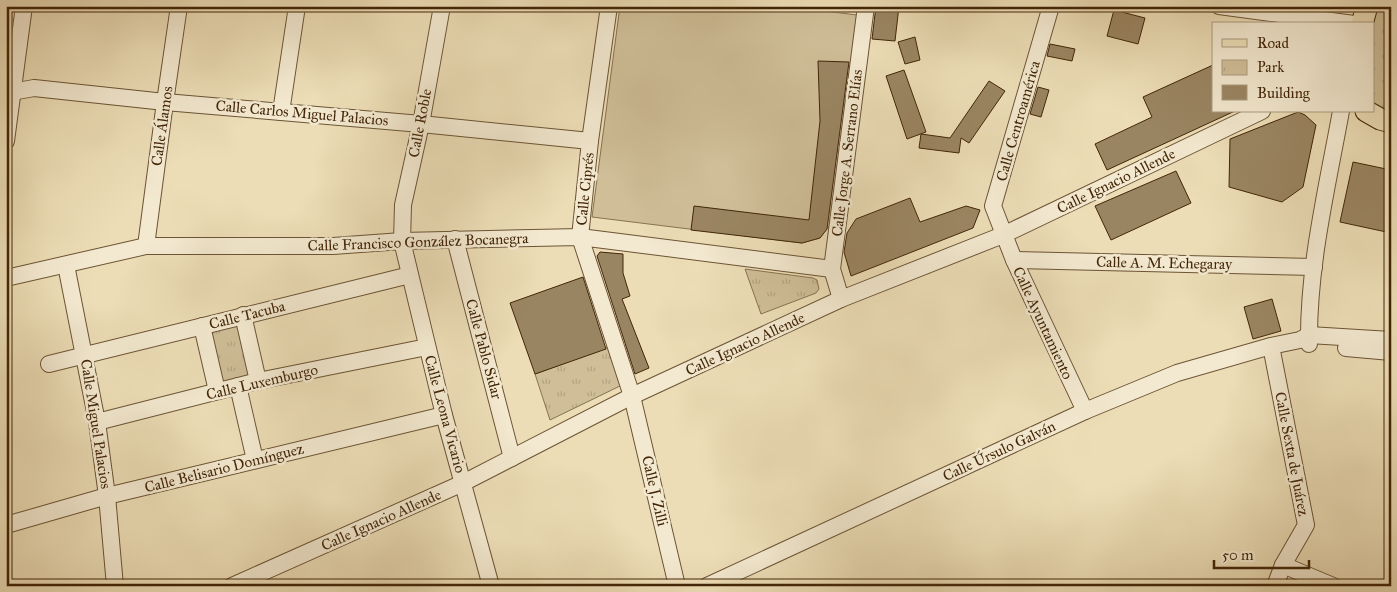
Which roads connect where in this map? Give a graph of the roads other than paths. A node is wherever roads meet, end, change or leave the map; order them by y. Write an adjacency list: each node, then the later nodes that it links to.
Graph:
1 (24, 6): 12 (street)
2 (179, 6): 13 (street, Calle Álamos)
3 (297, 6): 14 (street)
4 (442, 6): 19 (street, Calle Roble)
5 (608, 6): 21 (street, Calle Ciprés)
6 (866, 6): 30 (street, Calle Jorge A. Serrano Elías)
7 (1051, 6): 22 (street, Calle Centroamérica)
8 (1219, 6): 10 (street)
9 (1367, 6): 11 (main road)
10 (1339, 22)
11 (1363, 22)
12 (10, 92): 13 (street, Calle Carlos Miguel Palacios); 20 (street)
13 (165, 102): 14 (street, Calle Carlos Miguel Palacios); 26 (street, Calle Álamos)
14 (281, 112): 19 (street, Calle Carlos Miguel Palacios)
15 (1260, 112): 22 (street, Calle Ignacio Allende)
16 (1341, 112): 29 (street)
17 (1368, 112): 18 (main road)
18 (1391, 122)
19 (421, 124): 21 (street, Calle Carlos Miguel Palacios); 25 (street, Calle Roble)
20 (6, 141)
21 (590, 141): 23 (street, Calle Ciprés)
22 (1003, 235): 27 (street, Calle Ayuntamiento); 33 (street, Calle Ignacio Allende)
23 (580, 237): 24 (street, Calle Francisco González Bocanegra); 30 (street, Calle Francisco González Bocanegra); 46 (street, Calle Ciprés)
24 (455, 239): 25 (street, Calle Francisco González Bocanegra); 50 (street, Calle Pablo Sidar)
25 (402, 241): 26 (street, Calle Francisco González Bocanegra); 31 (street, Calle Leona Vicario)
26 (146, 246): 28 (street, Calle Francisco González Bocanegra)
27 (1014, 260): 29 (street, Calle A. M. Echegaray); 47 (street, Calle Ayuntamiento)
28 (66, 265): 32 (street, Calle Francisco González Bocanegra); 41 (street, Calle Miguel Palacios)
29 (1314, 267): 36 (street)
30 (832, 269): 33 (street, Calle Jorge A. Serrano Elías)
31 (410, 275): 34 (street, Calle Tacuba); 39 (street, Calle Leona Vicario)
32 (6, 278)
33 (841, 299): 46 (street, Calle Ignacio Allende)
34 (243, 315): 35 (street, Calle Tacuba); 43 (street)
35 (202, 326): 41 (street, Calle Tacuba); 45 (street)
36 (1306, 340): 37 (street, Calle Úrsulo Galván); 38 (street, Calle Úrsulo Galván); 40 (street, Calle Úrsulo Galván)
37 (1391, 340)
38 (1271, 346): 47 (street, Calle Úrsulo Galván); 55 (street, Calle Sexta de Juárez)
39 (427, 347): 43 (street, Calle Luxemburgo); 48 (street, Calle Leona Vicario)
40 (1391, 352)
41 (84, 354): 42 (street, Calle Tacuba); 49 (street, Calle Miguel Palacios)
42 (49, 364)
43 (258, 381): 44 (street, Calle Luxemburgo)
44 (238, 386): 45 (street, Calle Luxemburgo); 51 (street)
45 (217, 391): 49 (street, Calle Luxemburgo)
46 (632, 396): 50 (street, Calle Ignacio Allende); 59 (street, Calle J. Zilli)
47 (1085, 411): 60 (street, Calle Úrsulo Galván)
48 (444, 415): 51 (street, Calle Belisario Domínguez); 52 (street, Calle Leona Vicario)
49 (97, 422): 53 (street, Calle Miguel Palacios)
50 (512, 458): 52 (street, Calle Ignacio Allende)
51 (255, 460): 53 (street, Calle Belisario Domínguez)
52 (464, 483): 57 (street, Calle Ignacio Allende); 58 (street, Calle Leona Vicario)
53 (107, 496): 54 (street, Calle Belisario Domínguez); 56 (street, Calle Miguel Palacios)
54 (6, 524)
55 (1283, 565): 61 (street, Calle Sexta de Juárez); 62 (street)
56 (115, 586)
57 (232, 586)
58 (492, 586)
59 (677, 586)
60 (707, 586)
61 (1275, 586)
62 (1333, 586)

